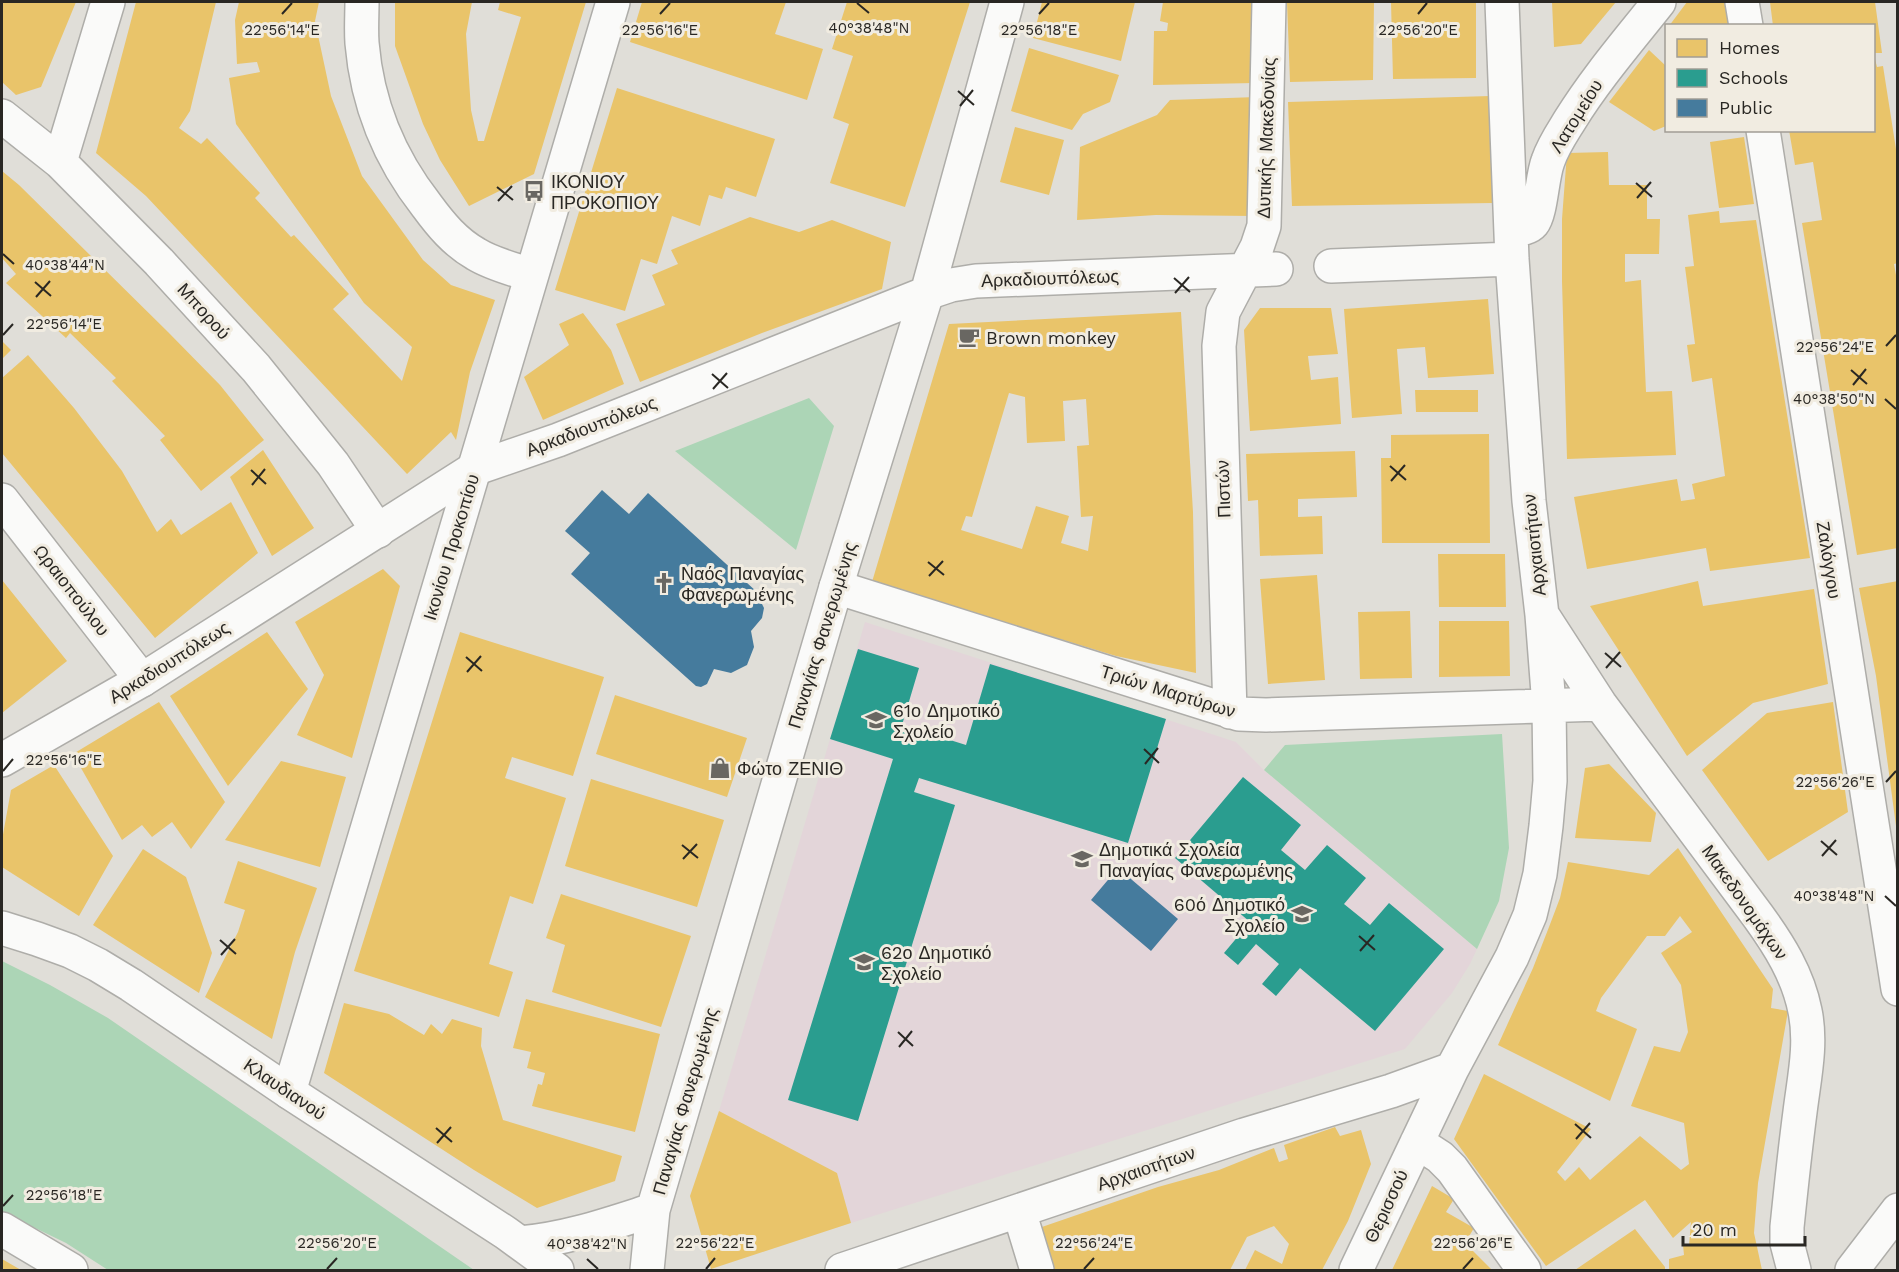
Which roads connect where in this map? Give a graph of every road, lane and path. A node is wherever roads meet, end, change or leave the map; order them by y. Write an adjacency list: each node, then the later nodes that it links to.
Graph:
1 (108, 2): 12 (street)
2 (362, 2): 16 (street)
3 (613, 2): 16 (street, Ικονίου Προκοπίου)
4 (1006, 2): 17 (street, Παναγίας Φανερωμένης)
5 (1269, 2): 15 (street, Δυτικής Μακεδονίας)
6 (1502, 2): 13 (street, Αρχαιοτήτων)
7 (1659, 2): 13 (street, Λατομείου)
8 (1742, 2): 9 (street)
9 (1746, 24)
10 (2, 116): 12 (street, Μπορού)
11 (1763, 132): 29 (street, Ζαλόγγου)
12 (60, 162): 20 (street, Μπορού)
13 (1512, 245): 14 (street); 22 (street, Αρχαιοτήτων)
14 (1331, 266)
15 (1260, 270): 17 (street, Αρκαδιουπόλεως); 26 (street, Πιστών)
16 (531, 275): 18 (street, Ικονίου Προκοπίου)
17 (927, 293): 18 (street, Αρκαδιουπόλεως); 21 (street, Παναγίας Φανερωμένης)
18 (474, 469): 20 (street, Αρκαδιουπόλεως); 31 (street, Ικονίου Προκοπίου)
19 (2, 500): 23 (street, Ωραιοπούλου)
20 (378, 531): 23 (street, Αρκαδιουπόλεως)
21 (836, 587): 26 (street, Τριών Μαρτύρων); 33 (street, Παναγίας Φανερωμένης)
22 (1542, 615): 24 (street, Μακεδονομάχων); 25 (street, Αρχαιοτήτων)
23 (142, 680): 27 (street, Αρκαδιουπόλεως)
24 (1600, 704): 25 (street, Τριών Μαρτύρων); 45 (street, Μακεδονομάχων)
25 (1549, 706): 26 (street, Τριών Μαρτύρων); 30 (street, Αρχαιοτήτων)
26 (1230, 712)
27 (2, 760)
28 (2, 928): 31 (street, Κλαυδιανού)
29 (1898, 989)
30 (1452, 1069): 32 (street, Αρχαιοτήτων); 35 (street, Αρχαιοτήτων)
31 (289, 1092): 37 (street, Κλαυδιανού)
32 (1417, 1142): 43 (street, Θερισσού); 44 (street)
33 (653, 1209): 37 (street); 40 (street, Παναγίας Φανερωμένης)
34 (1898, 1210): 46 (street)
35 (1019, 1212): 41 (street, Αρχαιοτήτων); 42 (street)
36 (2, 1229): 38 (street)
37 (520, 1243): 39 (street, Κλαυδιανού)
38 (71, 1270)
39 (557, 1270)
40 (647, 1270)
41 (842, 1270)
42 (1037, 1270)
43 (1356, 1270)
44 (1524, 1270)
45 (1794, 1270)
46 (1852, 1270)

